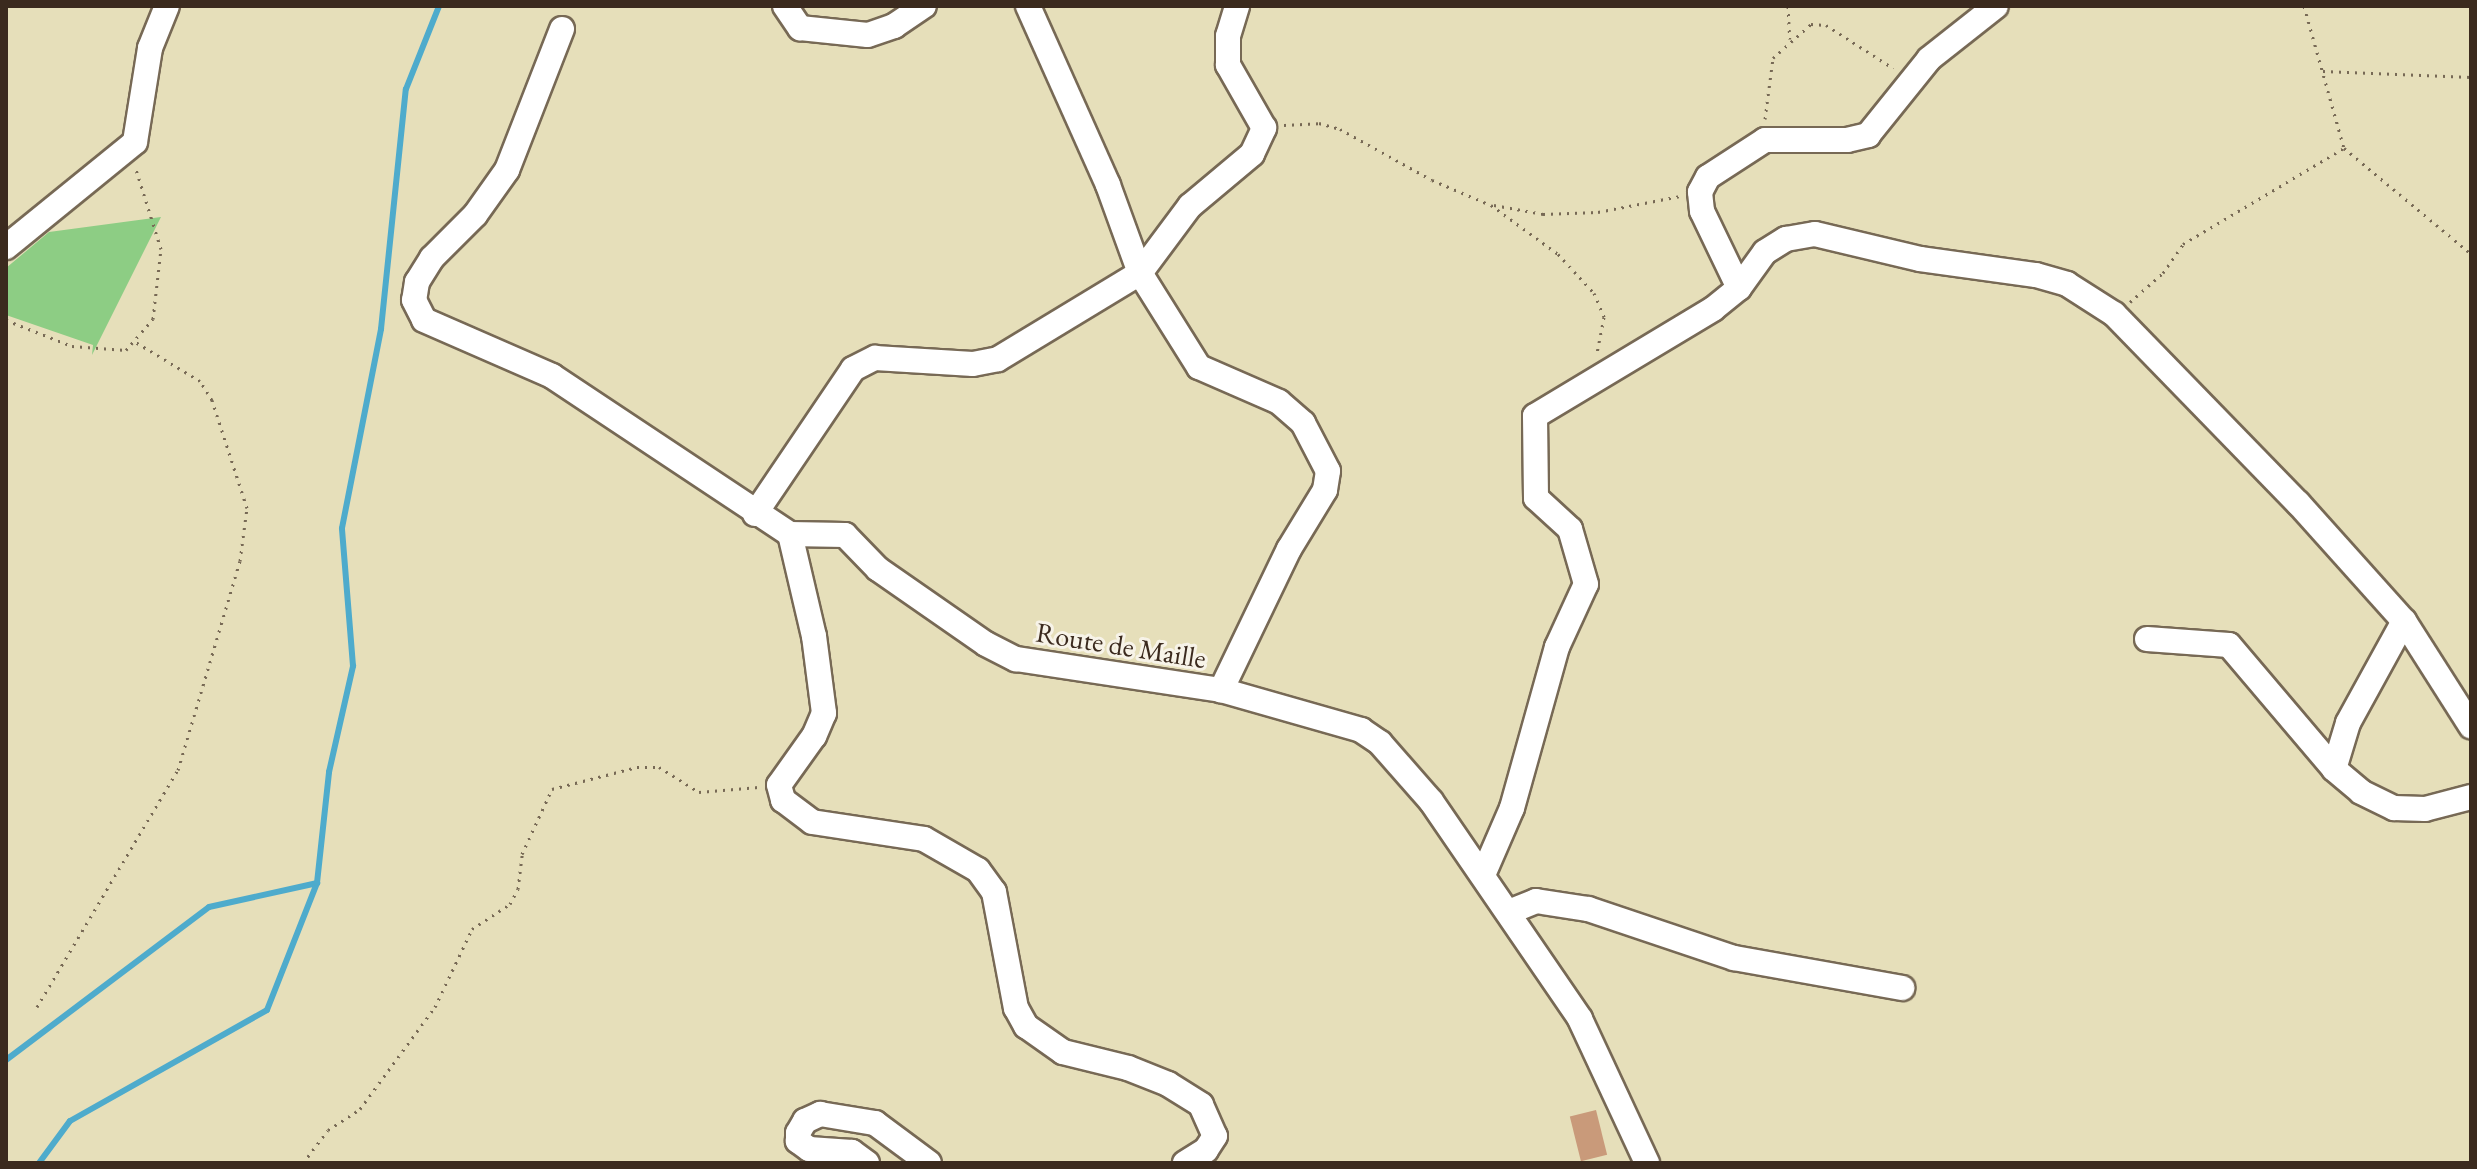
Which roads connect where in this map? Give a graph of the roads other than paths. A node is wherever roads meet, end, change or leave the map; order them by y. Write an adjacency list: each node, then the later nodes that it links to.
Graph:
1 (167, 6): 8 (street)
2 (785, 6): 3 (street)
3 (924, 6)
4 (1028, 6): 9 (street)
5 (1237, 6): 9 (street)
6 (1996, 6): 10 (street)
7 (562, 29): 11 (street)
8 (6, 247)
9 (1140, 273): 11 (street); 15 (street)
10 (1739, 288): 13 (street); 19 (street)
11 (755, 514): 12 (street)
12 (790, 534): 15 (street, Route de Maille); 24 (street)
13 (2404, 621): 16 (street); 17 (street)
14 (2147, 639): 17 (street)
15 (1221, 690): 19 (street, Route de Maille)
16 (2471, 726)
17 (2334, 769): 18 (street)
18 (2471, 797)
19 (1483, 875): 20 (street, Route de Maille)
20 (1509, 912): 21 (street); 25 (street, Route de Maille)
21 (1902, 988)
22 (867, 1163): 23 (street)
23 (929, 1163)
24 (1185, 1163)
25 (1647, 1163)

